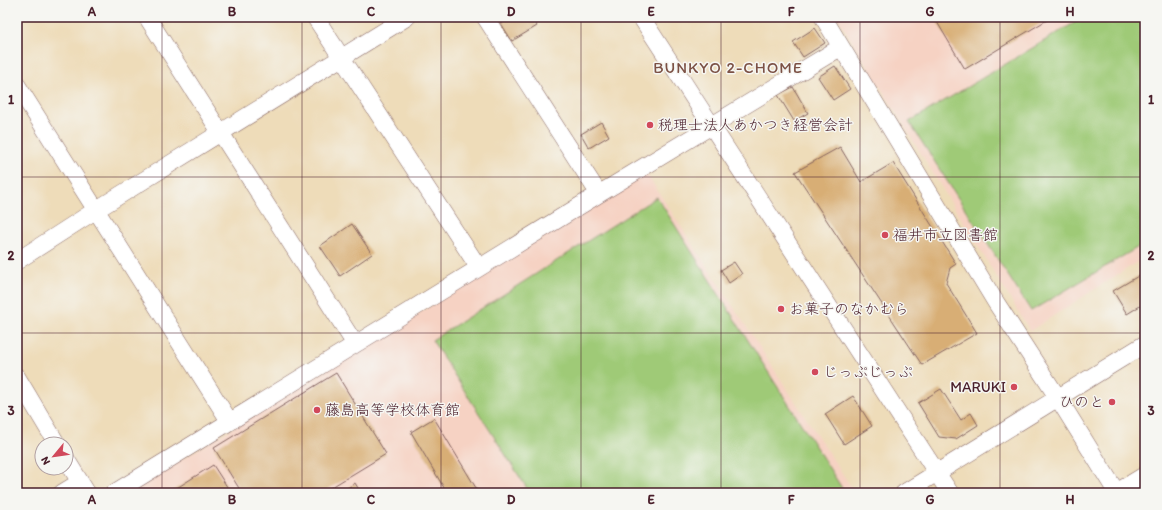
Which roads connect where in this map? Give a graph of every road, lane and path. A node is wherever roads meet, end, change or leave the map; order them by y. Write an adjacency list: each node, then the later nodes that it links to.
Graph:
1 (147, 17): 11 (street)
2 (315, 17): 8 (street)
3 (407, 17): 8 (street)
4 (484, 17): 12 (street)
5 (641, 17): 10 (street)
6 (823, 17): 7 (street)
7 (841, 47): 10 (street); 19 (street)
8 (342, 58): 11 (street); 15 (street)
9 (17, 85): 13 (street)
10 (712, 125): 12 (street); 22 (street)
11 (220, 133): 13 (street); 16 (street)
12 (599, 194): 15 (street)
13 (96, 210): 14 (street); 20 (street)
14 (17, 261)
15 (480, 268): 16 (street)
16 (355, 344): 20 (street)
17 (1145, 344): 19 (street)
18 (20, 388): 21 (street)
19 (1058, 398): 22 (street); 30 (street)
20 (230, 422): 27 (street)
21 (52, 436)
22 (937, 472): 28 (street); 29 (street)
23 (74, 473): 25 (street)
24 (1145, 475): 30 (street)
25 (83, 488): 26 (street)
26 (62, 493)
27 (114, 493)
28 (904, 493)
29 (950, 493)
30 (1117, 493)

